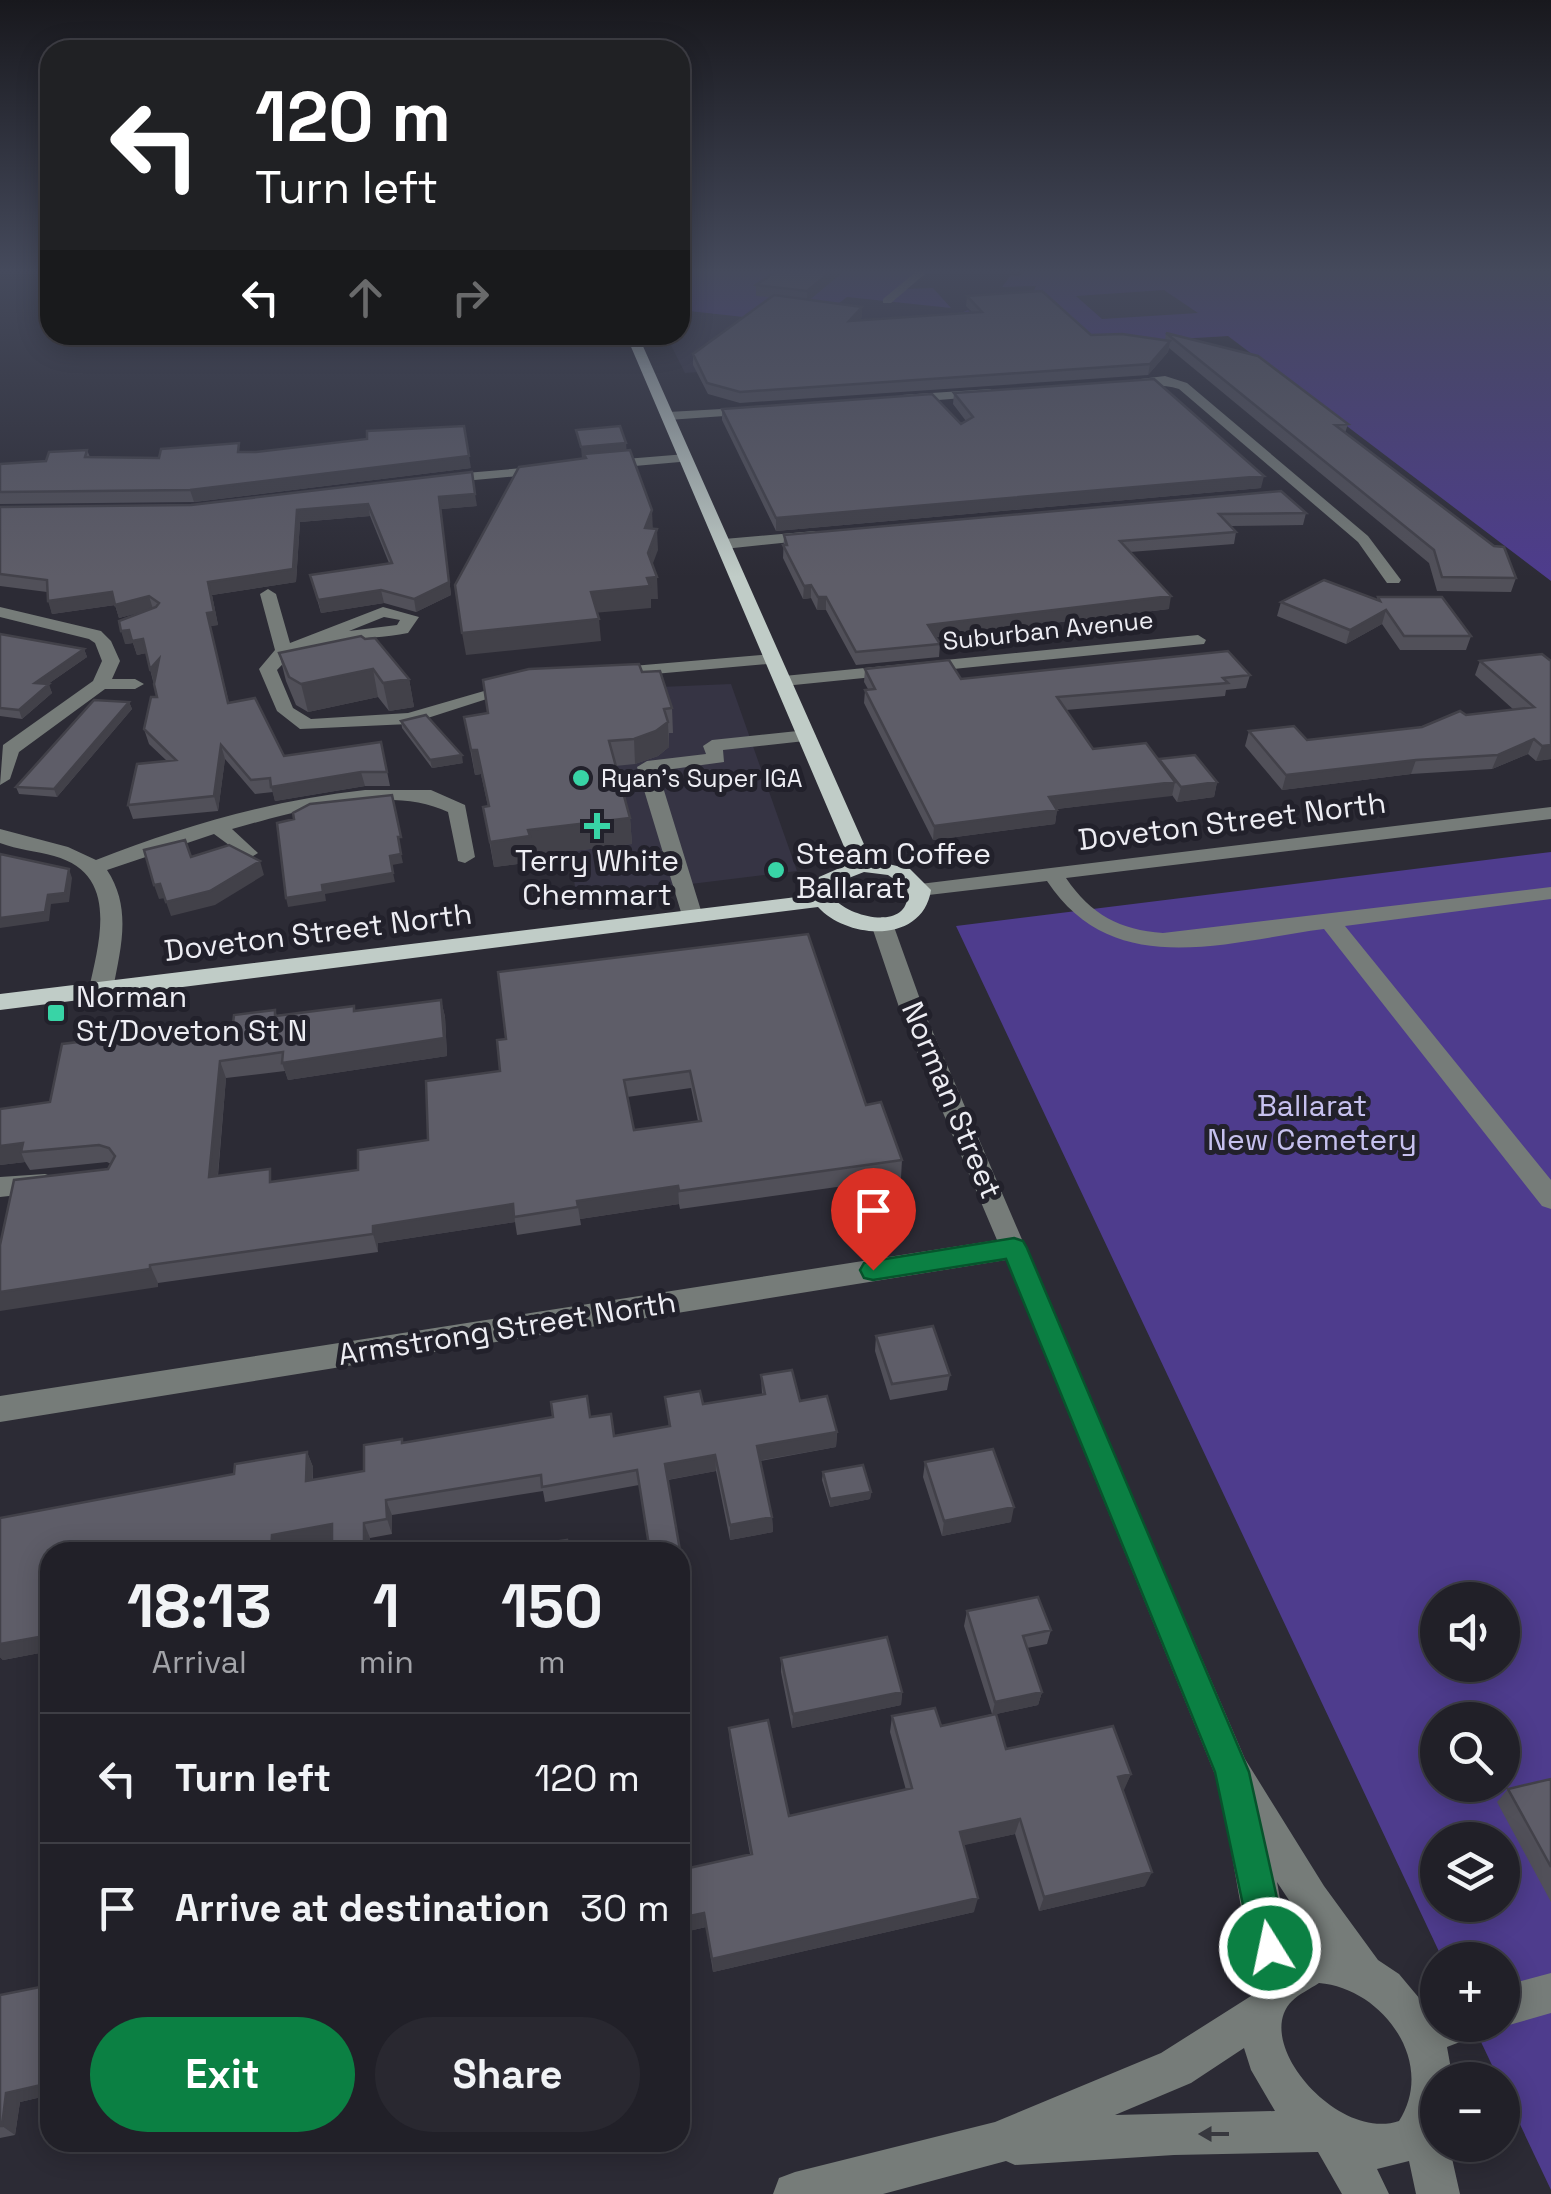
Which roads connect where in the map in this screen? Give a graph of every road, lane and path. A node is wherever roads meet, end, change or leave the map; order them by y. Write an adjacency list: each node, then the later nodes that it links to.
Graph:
1 (649, 372): 6 (main road)
2 (1108, 383): 11 (street)
3 (1012, 390): 4 (street)
4 (877, 400)
5 (761, 409): 6 (street)
6 (668, 416): 7 (main road)
7 (686, 458): 8 (street); 14 (main road)
8 (592, 466)
9 (555, 469): 10 (street)
10 (420, 481)
11 (1308, 492): 12 (street); 15 (street)
12 (1288, 494)
13 (841, 534): 14 (street)
14 (724, 544): 23 (main road)
15 (1393, 580)
16 (268, 594): 22 (street)
17 (0, 612): 19 (street)
18 (116, 626): 19 (street)
19 (96, 635): 26 (street)
20 (1198, 640): 25 (street, Suburban Avenue)
21 (312, 641): 22 (street)
22 (284, 651): 28 (street)
23 (773, 658): 24 (street); 25 (main road)
24 (592, 675)
25 (784, 681): 29 (main road)
26 (101, 684): 27 (street); 30 (street)
27 (135, 684)
28 (530, 684)
29 (807, 736): 37 (main road); 43 (street)
30 (5, 748): 31 (street)
31 (0, 779)
32 (1551, 813): 39 (street, Doveton Street North)
33 (216, 826): 35 (street); 36 (street); 38 (street)
34 (3, 840): 38 (street)
35 (248, 853)
36 (465, 856)
37 (863, 866): 40 (main road); 42 (main road)
38 (95, 867): 46 (street)
39 (1052, 874): 40 (street, Doveton Street North); 44 (street)
40 (920, 890): 45 (main road)
41 (1551, 894): 44 (street)
42 (822, 900): 43 (main road, Doveton Street North); 45 (main road)
43 (692, 917): 46 (main road, Doveton Street North)
44 (1329, 921): 50 (street)
45 (882, 924): 51 (street, Norman Street)
46 (101, 989): 47 (main road, Doveton Street North)
47 (0, 1002)
48 (74, 1180): 49 (street)
49 (0, 1186)
50 (1551, 1200)
51 (1014, 1248): 52 (street, Armstrong Street North); 53 (street, Norman Street)
52 (0, 1409)
53 (1232, 1772): 54 (street, Norman Street); 56 (street, Norman Street)
54 (1364, 1974): 56 (street); 58 (street)
55 (1551, 1993): 57 (street)
56 (1270, 1998): 60 (street); 61 (street)
57 (1520, 2002)
58 (1420, 2017)
59 (1420, 2129): 60 (street)
60 (1325, 2142): 61 (street, one-way to 61); 64 (street)
61 (995, 2144): 63 (street)
62 (1431, 2162): 65 (street)
63 (795, 2194)
64 (1367, 2194)
65 (1438, 2194)

